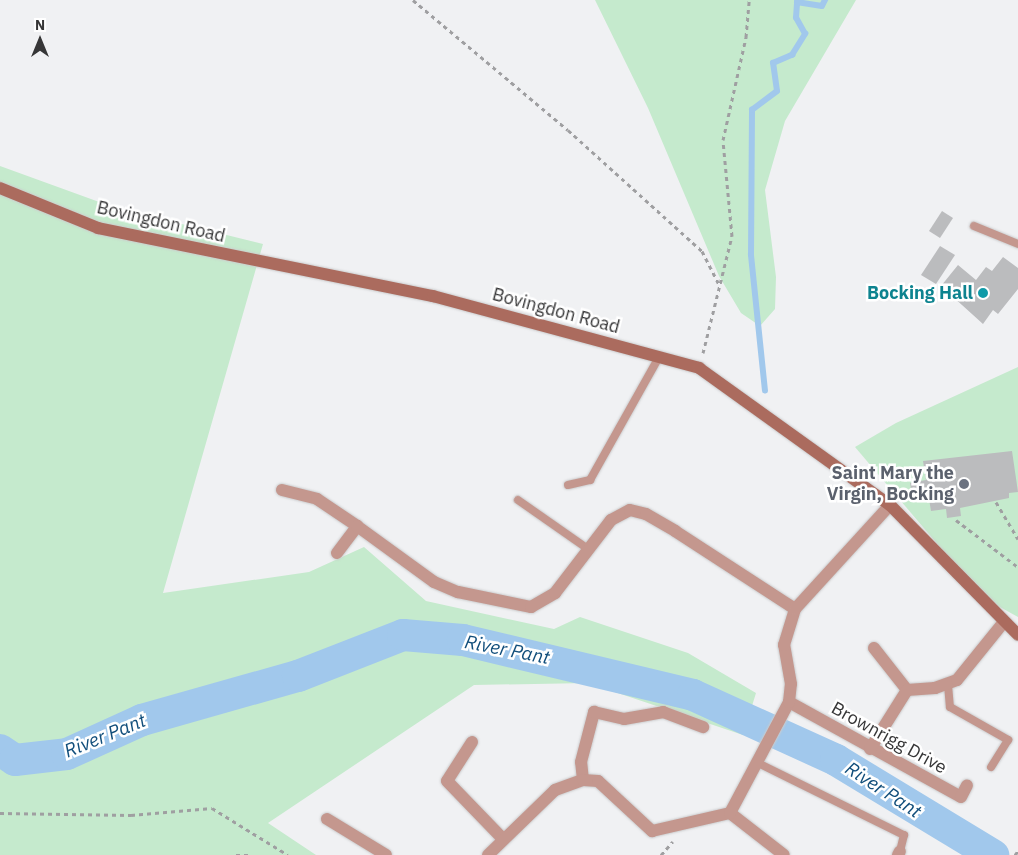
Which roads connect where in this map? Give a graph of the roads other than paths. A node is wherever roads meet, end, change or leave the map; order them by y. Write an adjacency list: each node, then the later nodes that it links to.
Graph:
1 (0, 188): 4 (street, Bovingdon Road)
2 (974, 226): 3 (lane)
3 (1018, 244)
4 (659, 358): 5 (lane); 8 (street, Bovingdon Road)
5 (568, 485)
6 (282, 490): 9 (street)
7 (518, 500): 10 (lane)
8 (890, 505): 12 (street); 13 (street, Bovingdon Road)
9 (357, 526): 10 (street); 11 (street)
10 (588, 549): 12 (street)
11 (337, 553)
12 (794, 609): 18 (street)
13 (1003, 623): 14 (street, Bovingdon Road); 16 (street)
14 (1018, 635)
15 (874, 648): 17 (street)
16 (948, 685): 17 (street); 23 (lane)
17 (908, 690): 21 (street)
18 (789, 702): 21 (street, Brownrigg Drive); 22 (street)
19 (703, 727): 24 (street)
20 (472, 742): 28 (street)
21 (870, 749): 25 (street, Brownrigg Drive)
22 (761, 758): 26 (street); 29 (lane)
23 (991, 767)
24 (582, 780): 26 (street); 28 (street)
25 (967, 786)
26 (730, 813): 32 (street)
27 (328, 819): 30 (street)
28 (503, 839): 31 (street)
29 (899, 853)
30 (386, 855)
31 (488, 855)
32 (784, 855)

